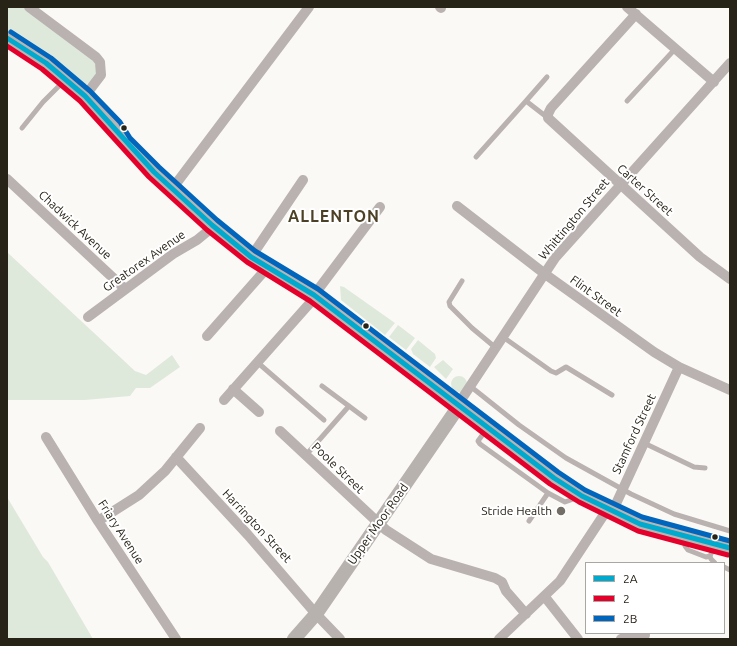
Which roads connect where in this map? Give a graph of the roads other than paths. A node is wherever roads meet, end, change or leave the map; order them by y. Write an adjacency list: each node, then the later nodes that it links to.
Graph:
1 (29, 7): 11 (street)
2 (309, 7): 20 (street)
3 (627, 7): 4 (street)
4 (636, 14): 6 (street); 14 (street)
5 (7, 38): 9 (main road)
6 (676, 48): 10 (street); 13 (lane)
7 (730, 63): 10 (street, Whittington Street)
8 (547, 78): 12 (lane)
9 (66, 80): 11 (main road); 15 (lane)
10 (714, 82): 19 (street, Whittington Street)
11 (85, 96): 20 (main road)
12 (526, 101): 14 (lane); 16 (lane)
13 (627, 101)
14 (548, 117): 19 (street, Carter Street)
15 (22, 128)
16 (476, 157)
17 (7, 180): 29 (street, Chadwick Avenue)
18 (304, 180): 24 (street)
19 (620, 185): 26 (street, Whittington Street); 27 (street, Carter Street)
20 (172, 189): 23 (main road)
21 (458, 206): 26 (street, Flint Street)
22 (380, 207): 30 (street)
23 (212, 225): 24 (main road); 29 (street, Greatorex Avenue)
24 (251, 257): 25 (main road)
25 (267, 268): 30 (main road); 32 (street)
26 (545, 274): 33 (street, Whittington Street); 36 (street, Flint Street)
27 (730, 279)
28 (462, 281): 34 (lane)
29 (125, 289): 31 (street, Greatorex Avenue)
30 (314, 295): 35 (street); 44 (main road)
31 (88, 317)
32 (207, 336)
33 (503, 337): 34 (street, Whittington Street); 41 (lane)
34 (496, 348): 38 (street, Whittington Street)
35 (257, 362): 39 (street); 47 (lane)
36 (679, 367): 40 (street, Flint Street); 52 (street, Stamford Street)
37 (322, 386): 43 (lane)
38 (470, 386): 44 (street, Whittington Street); 56 (lane)
39 (233, 389): 42 (street); 45 (street)
40 (730, 390)
41 (612, 395)
42 (224, 400)
43 (349, 406): 46 (lane); 53 (lane)
44 (459, 406): 49 (main road); 62 (street, Upper Moor Road)
45 (259, 412)
46 (365, 418)
47 (324, 420)
48 (200, 428): 54 (street)
49 (487, 428): 57 (lane); 58 (main road)
50 (280, 431): 53 (street, Poole Street)
51 (46, 437): 60 (street, Friary Avenue)
52 (644, 443): 55 (lane); 56 (street, Stamford Street)
53 (306, 456): 62 (street, Poole Street)
54 (176, 457): 60 (street); 67 (street, Harrington Street)
55 (704, 468)
56 (623, 489): 59 (street, Stamford Street); 63 (lane)
57 (548, 493): 58 (lane); 61 (lane)
58 (582, 496): 59 (main road)
59 (609, 511): 65 (main road); 66 (street, Stamford Street)
60 (98, 521): 71 (street, Friary Avenue)
61 (528, 521)
62 (378, 524): 67 (street, Upper Moor Road); 68 (street, Poole Street)
63 (730, 531)
64 (730, 548): 65 (main road)
65 (712, 557)
66 (545, 597): 68 (street, Stamford Street); 74 (street)
67 (316, 614): 72 (street, Upper Moor Road); 73 (street, Harrington Street)
68 (526, 614): 70 (street, Stamford Street)
69 (645, 635): 75 (street)
70 (506, 637)
71 (176, 639)
72 (294, 639)
73 (340, 639)
74 (578, 639)
75 (621, 639)

